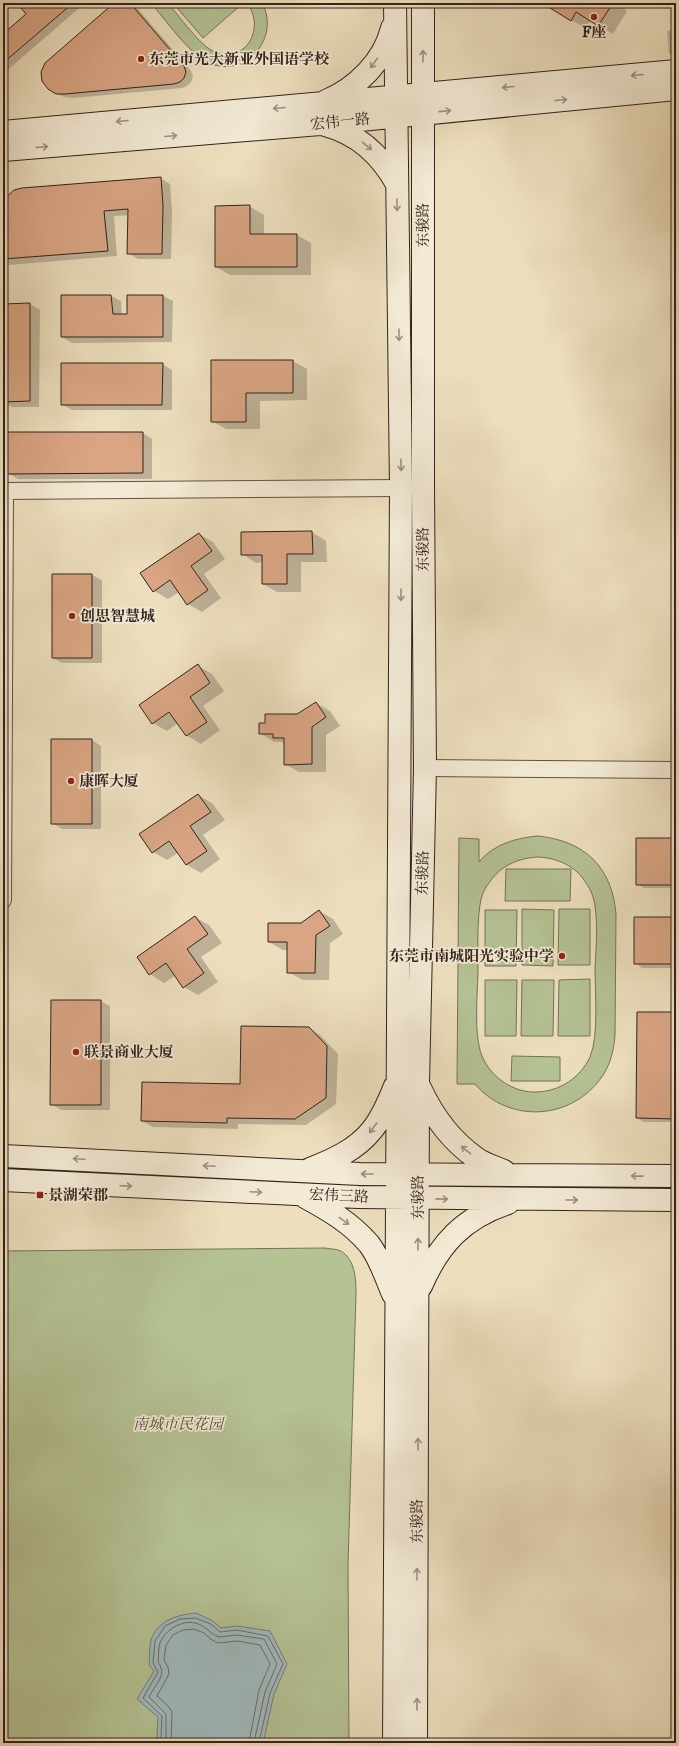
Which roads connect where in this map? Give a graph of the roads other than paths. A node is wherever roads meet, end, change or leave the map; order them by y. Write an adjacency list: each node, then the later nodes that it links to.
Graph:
1 (423, 3): 5 (street, 东骏路, one-way to 1)
2 (395, 9): 6 (street, 东骏路); 7 (street, one-way to 7)
3 (676, 71): 5 (street, 宏伟一路, one-way to 5)
4 (676, 89): 5 (street, 宏伟一路, one-way to 4)
5 (423, 104): 6 (street, 宏伟一路); 13 (street, 东骏路)
6 (396, 107): 7 (street, 宏伟一路); 10 (street, 东骏路)
7 (319, 114): 8 (street, 宏伟一路, one-way to 8); 9 (street, 宏伟一路, one-way to 7); 10 (street, one-way to 10)
8 (3, 132)
9 (3, 150)
10 (397, 184): 11 (street, 东骏路, one-way to 11)
11 (401, 488): 12 (street); 16 (street, 东骏路, one-way to 16)
12 (4, 491): 15 (street)
13 (425, 768): 14 (street); 17 (street, 东骏路)
14 (676, 770)
15 (3, 900)
16 (397, 1082): 19 (street, one-way to 19); 20 (street, 东骏路)
17 (418, 1084): 21 (street, 东骏路); 22 (street, one-way to 17)
18 (3, 1156): 19 (street, 宏伟三路, one-way to 18)
19 (306, 1171): 20 (street, 宏伟三路, one-way to 19)
20 (397, 1174): 21 (street, 宏伟三路); 26 (street, 东骏路)
21 (418, 1174): 22 (street, 宏伟三路); 26 (street, 东骏路)
22 (512, 1174): 23 (street, 宏伟三路, one-way to 22)
23 (676, 1176)
24 (3, 1180): 25 (street, 宏伟三路, one-way to 25)
25 (298, 1194): 26 (street, 宏伟三路); 30 (street, one-way to 30)
26 (408, 1198): 27 (street, 宏伟三路, one-way to 27); 29 (street, 东骏路, one-way to 26); 30 (street, 东骏路)
27 (521, 1199): 28 (street, 宏伟三路, one-way to 28); 29 (street)
28 (676, 1200)
29 (418, 1293): 32 (street, 东骏路, one-way to 29)
30 (396, 1301): 31 (street, 东骏路)
31 (394, 1743)
32 (416, 1743)

